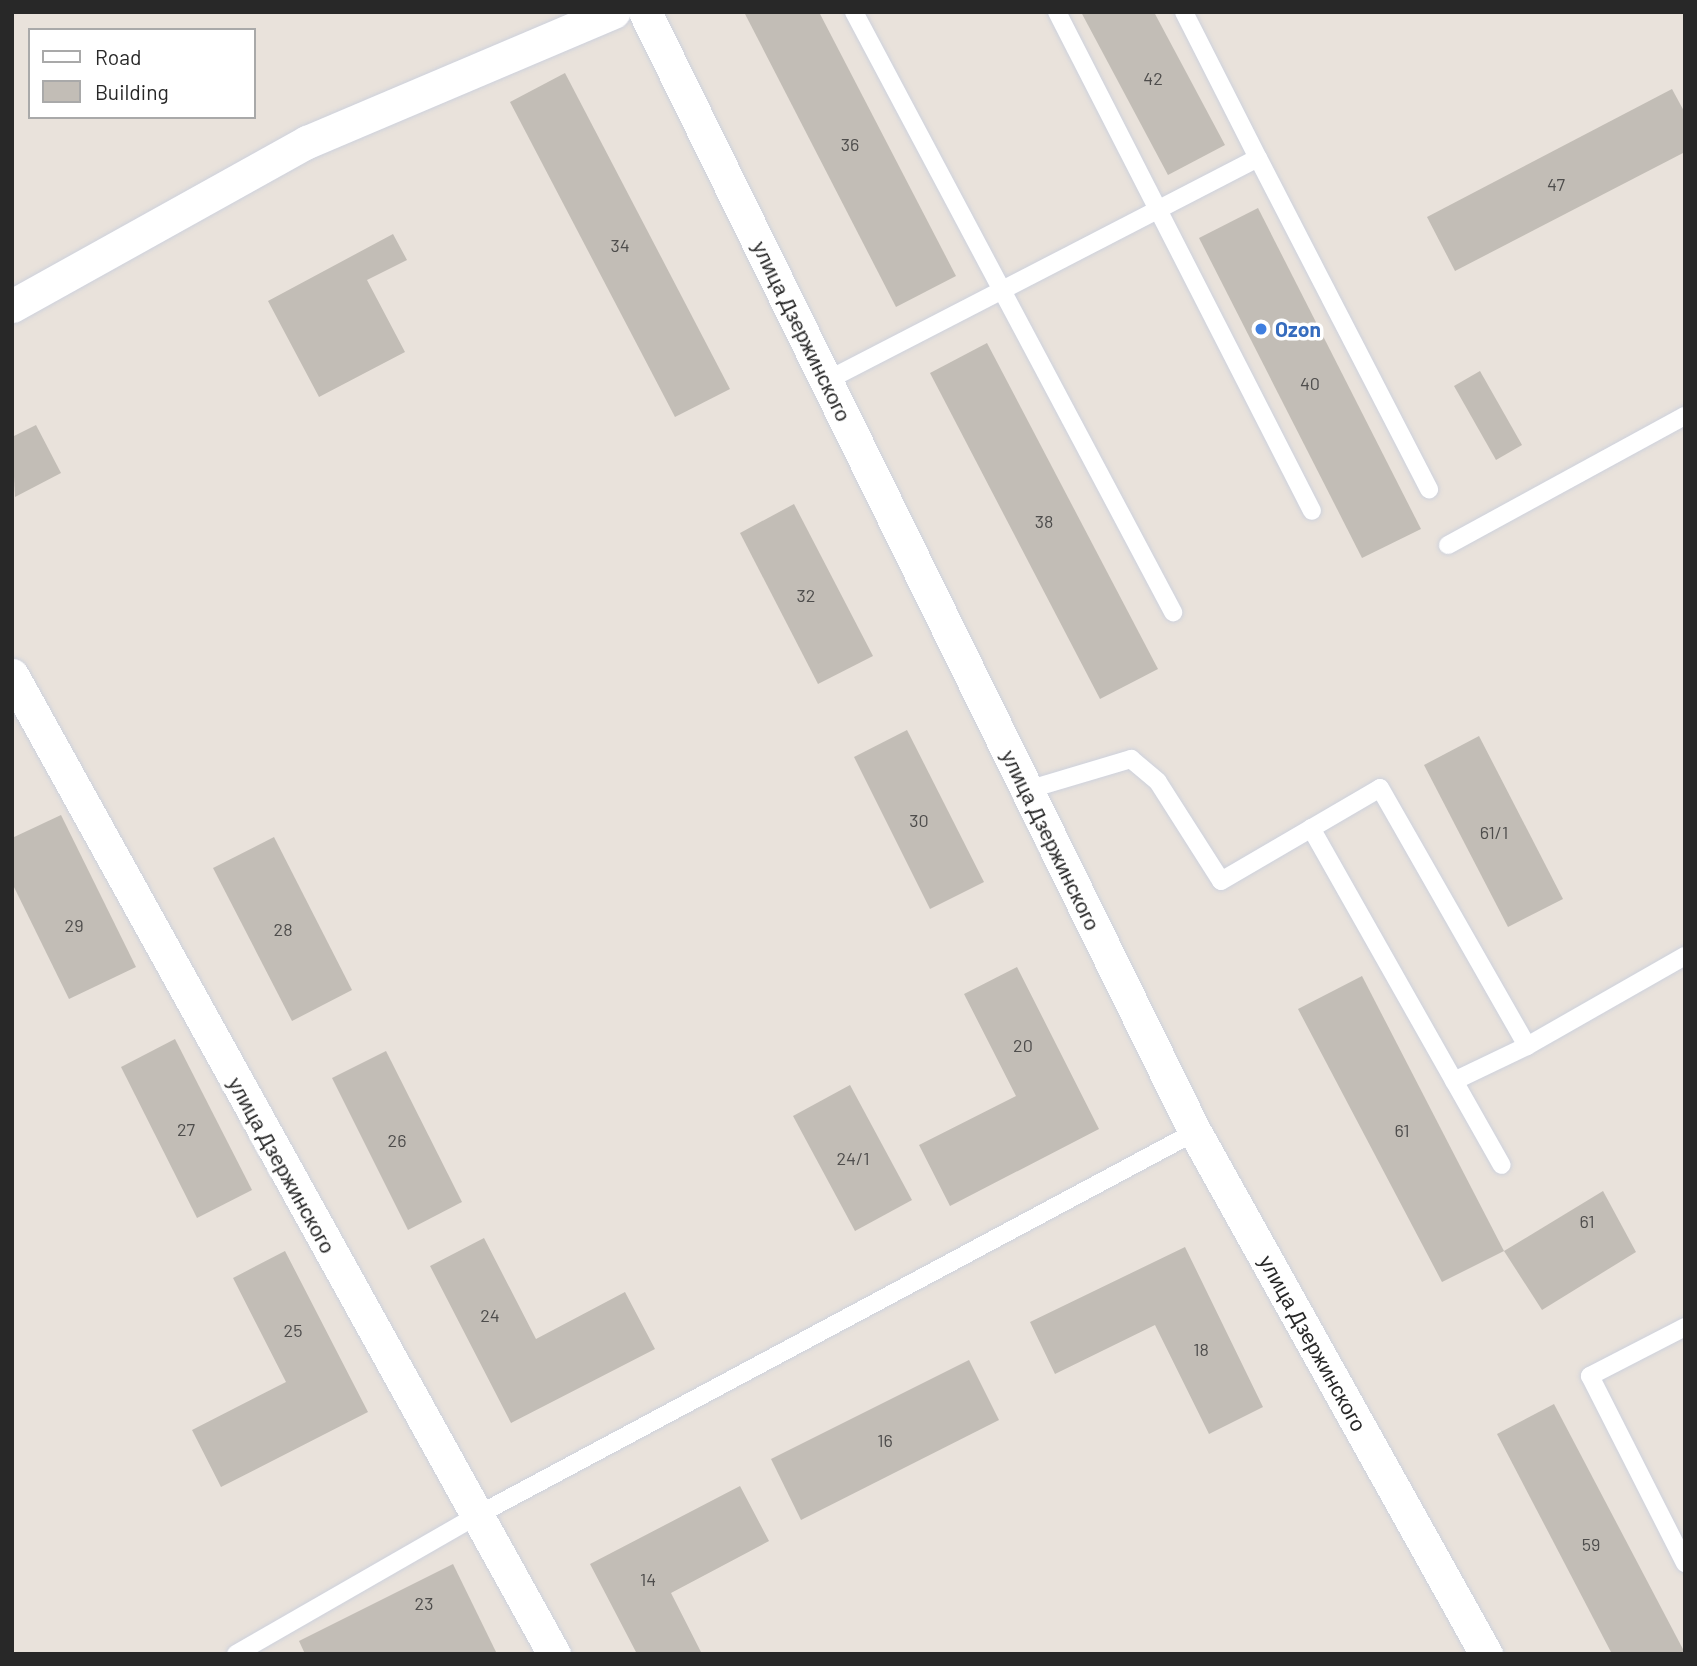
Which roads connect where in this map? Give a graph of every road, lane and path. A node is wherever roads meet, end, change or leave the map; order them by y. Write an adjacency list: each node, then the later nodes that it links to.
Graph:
1 (614, 12): 9 (street)
2 (645, 12): 10 (street, улица Дзержинского)
3 (854, 12): 8 (lane)
4 (1057, 12): 7 (lane)
5 (1184, 12): 6 (lane)
6 (1258, 158): 7 (lane); 12 (lane)
7 (1158, 209): 8 (lane); 13 (lane)
8 (1002, 290): 10 (lane); 15 (lane)
9 (12, 306)
10 (826, 381): 17 (street, улица Дзержинского)
11 (1685, 416): 14 (lane)
12 (1429, 489)
13 (1312, 511)
14 (1448, 545)
15 (1173, 612)
16 (12, 675): 25 (street, улица Дзержинского)
17 (1027, 790): 18 (lane); 22 (street, улица Дзержинского)
18 (1311, 828): 20 (lane); 21 (lane)
19 (1685, 956): 20 (lane)
20 (1527, 1046): 21 (lane)
21 (1454, 1081): 23 (lane)
22 (1195, 1132): 25 (lane); 29 (street, улица Дзержинского)
23 (1502, 1165)
24 (1685, 1327): 26 (lane)
25 (476, 1516): 27 (lane); 28 (street, улица Дзержинского)
26 (1685, 1563)
27 (236, 1654)
28 (554, 1654)
29 (1486, 1654)

